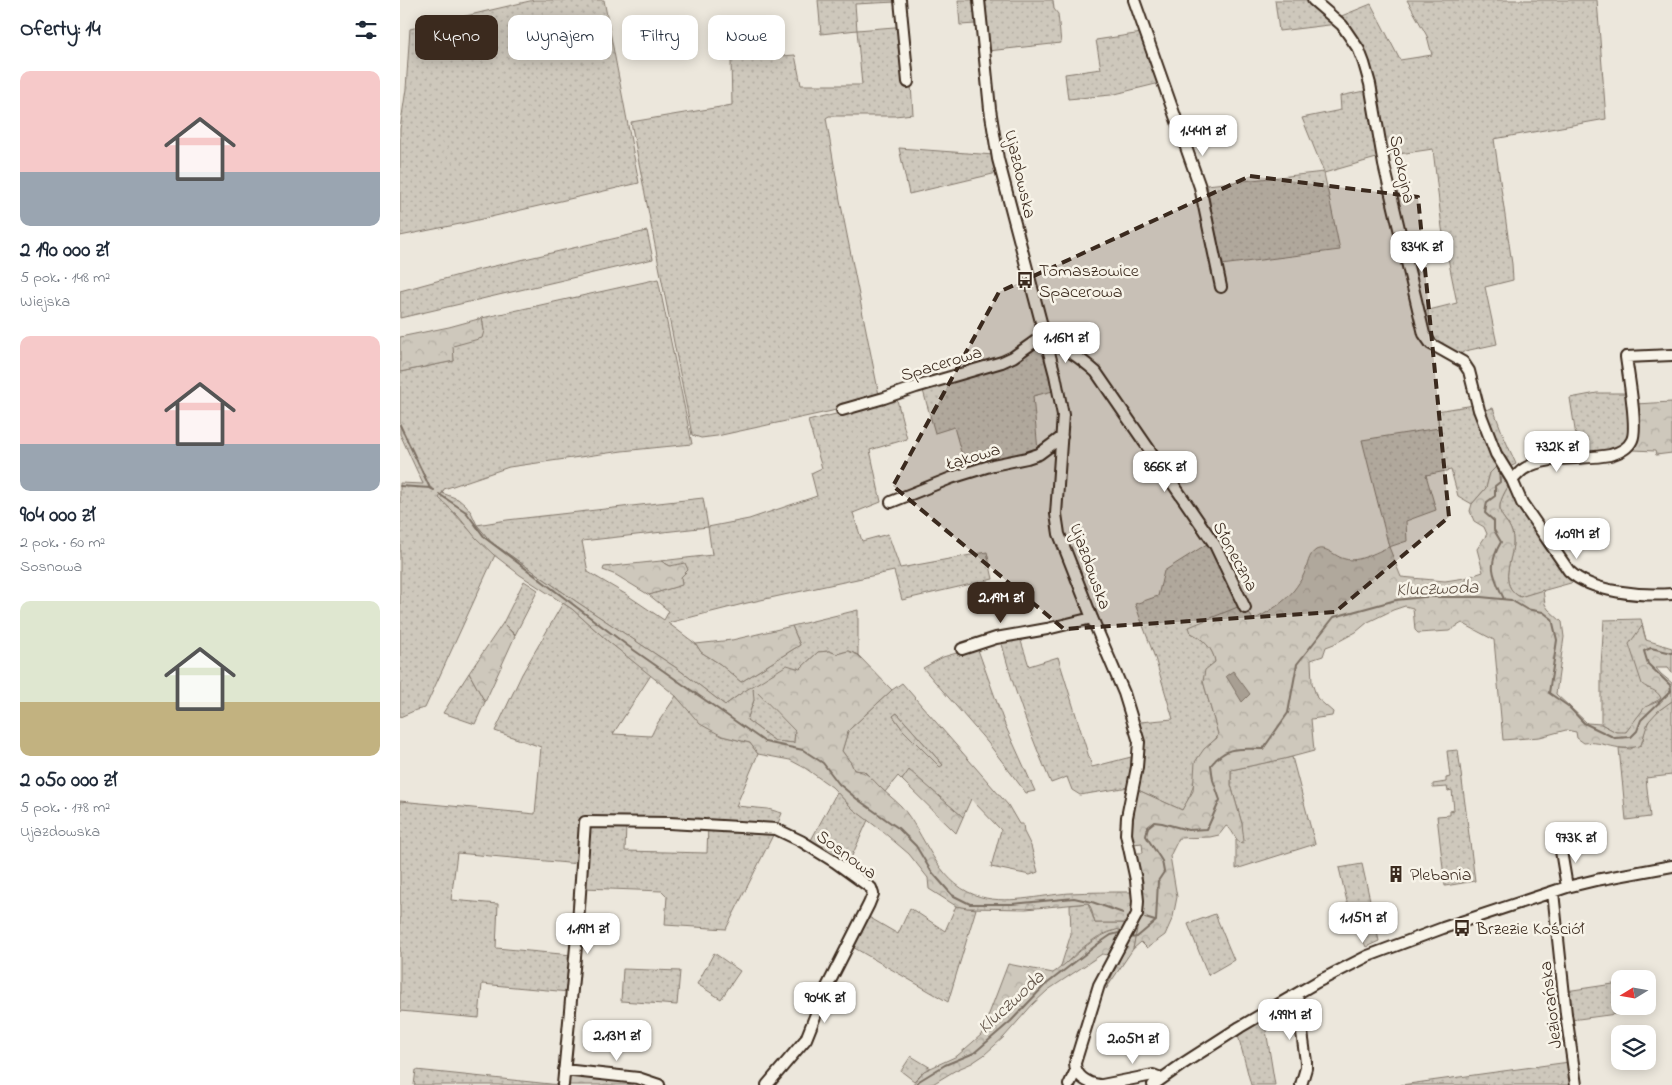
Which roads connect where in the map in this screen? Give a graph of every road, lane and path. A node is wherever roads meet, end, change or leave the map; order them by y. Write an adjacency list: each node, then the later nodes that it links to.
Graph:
1 (900, 0): 5 (street)
2 (979, 0): 7 (street, Ujazdowska)
3 (1134, 0): 6 (street)
4 (1313, 0): 11 (street, Spokojna)
5 (908, 82)
6 (1221, 287)
7 (1044, 338): 9 (street, Spacerowa); 10 (street, Ujazdowska); 14 (street, Słoneczna)
8 (1672, 355): 11 (street)
9 (842, 410)
10 (1062, 437): 12 (street, Łąkowa); 15 (street, Ujazdowska)
11 (1512, 480): 13 (street, Spokojna)
12 (891, 502)
13 (1672, 594)
14 (1244, 608)
15 (1092, 618): 16 (street); 23 (street, Ujazdowska)
16 (962, 649)
17 (1560, 845): 19 (street)
18 (1672, 866): 19 (street)
19 (1567, 887): 20 (street)
20 (1553, 892): 21 (street); 32 (street, Jeziorańska)
21 (1296, 995): 24 (street); 31 (street)
22 (564, 1070): 25 (street); 26 (street); 27 (street, Sosnowa)
23 (1076, 1070): 28 (street, Ujazdowska); 29 (street)
24 (1161, 1078): 29 (street); 30 (street)
25 (564, 1085)
26 (659, 1085)
27 (767, 1085)
28 (1069, 1085)
29 (1101, 1085)
30 (1153, 1085)
31 (1301, 1085)
32 (1576, 1085)

